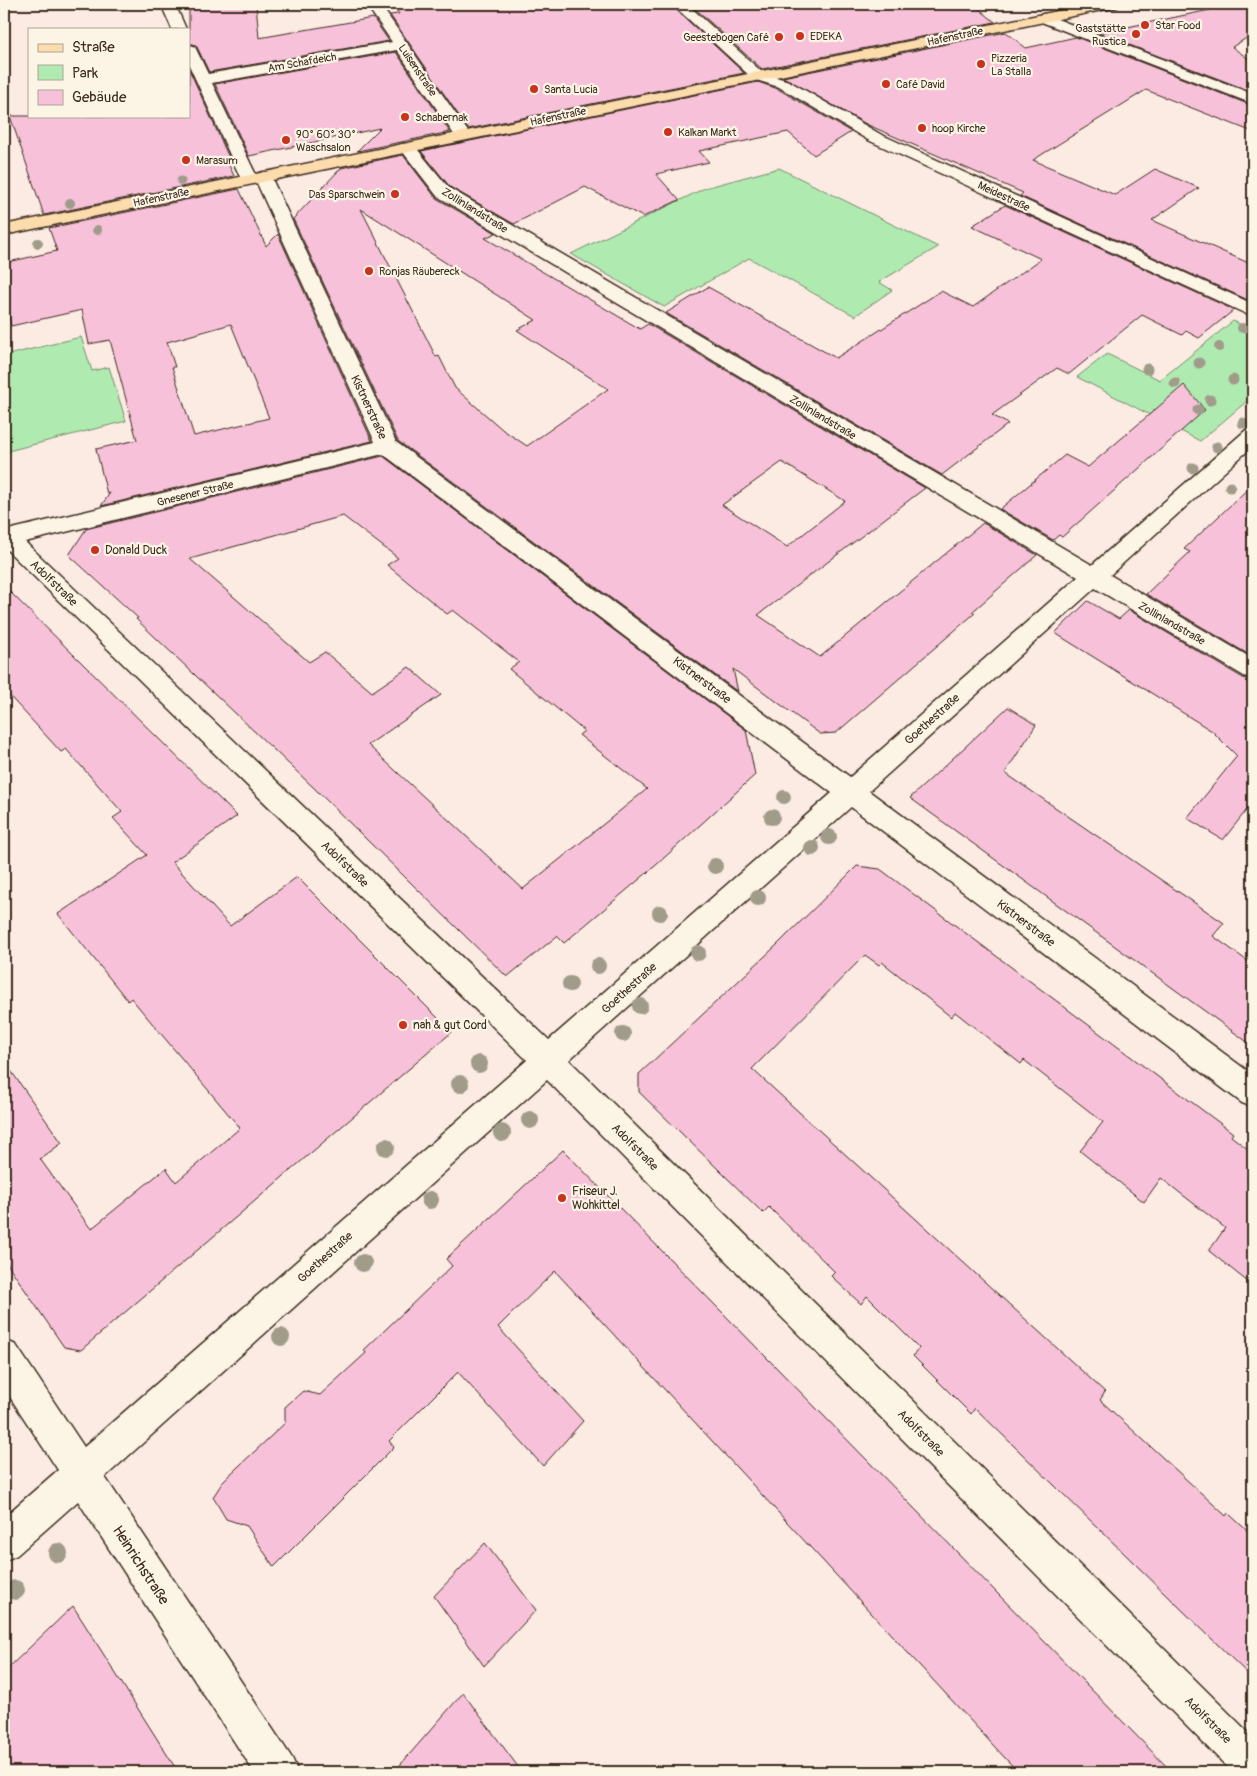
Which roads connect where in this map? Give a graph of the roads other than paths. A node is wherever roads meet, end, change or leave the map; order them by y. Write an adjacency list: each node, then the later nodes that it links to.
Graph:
1 (168, 4): 6 (street)
2 (373, 4): 7 (street, Luisenstraße)
3 (679, 4): 9 (street)
4 (1112, 4): 5 (main road, Hafenstraße)
5 (1044, 18): 9 (main road, Hafenstraße); 11 (street)
6 (179, 28)
7 (401, 45): 10 (street, Am Schafdeich); 12 (street, Luisenstraße)
8 (190, 51): 10 (street, Kistnerstraße)
9 (758, 76): 12 (main road, Hafenstraße); 16 (street, Meidestraße)
10 (203, 80): 14 (street, Kistnerstraße)
11 (1253, 99)
12 (463, 136): 13 (main road, Hafenstraße)
13 (407, 147): 14 (main road, Hafenstraße); 20 (street, Zollinlandstraße)
14 (256, 178): 15 (main road, Hafenstraße); 18 (street, Kistnerstraße)
15 (4, 230)
16 (1253, 311)
17 (1253, 434): 20 (street, Goethestraße)
18 (387, 446): 19 (street, Gnesener Straße); 22 (street, Kistnerstraße)
19 (6, 539): 23 (street, Adolfstraße)
20 (1093, 576): 21 (street, Zollinlandstraße); 22 (street, Goethestraße)
21 (1253, 670)
22 (851, 791): 23 (street, Goethestraße); 24 (street, Kistnerstraße)
23 (548, 1060): 26 (street, Goethestraße); 28 (street, Adolfstraße)
24 (1253, 1093)
25 (4, 1357): 26 (street, Heinrichstraße)
26 (80, 1474): 27 (street, Goethestraße); 29 (street, Heinrichstraße)
27 (4, 1542)
28 (1253, 1765)
29 (278, 1772)

